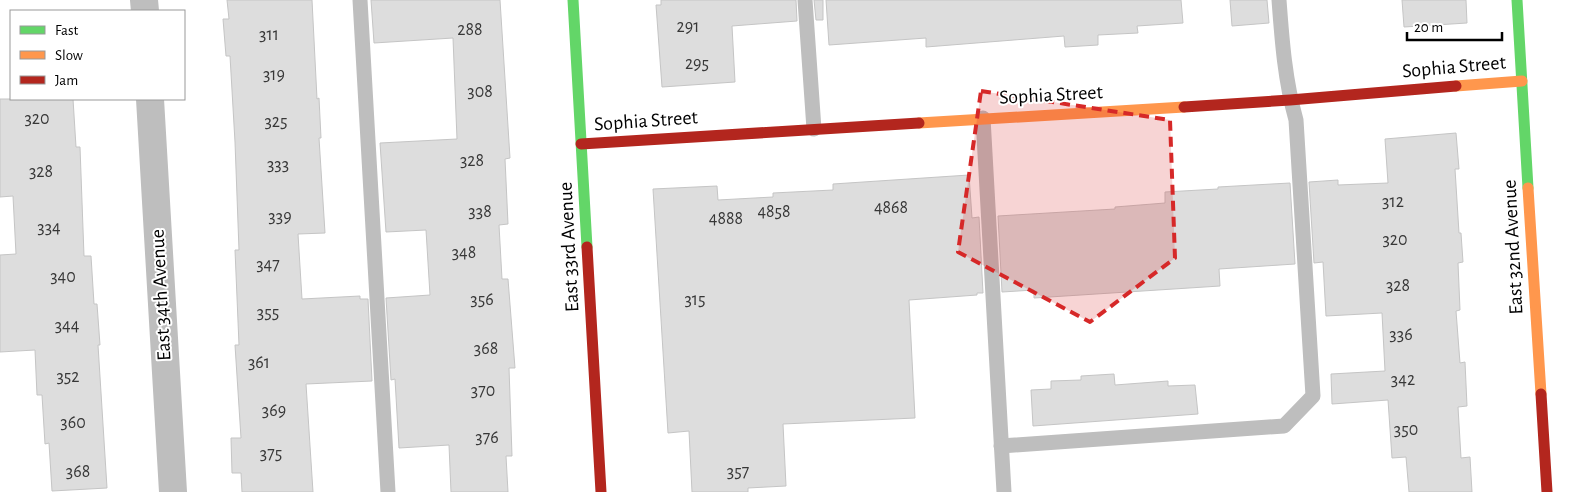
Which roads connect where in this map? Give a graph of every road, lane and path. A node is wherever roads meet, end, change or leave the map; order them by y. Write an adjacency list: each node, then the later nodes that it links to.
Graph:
1 (360, 0): 14 (lane)
2 (573, 0): 11 (street, East 33rd Avenue)
3 (805, 0): 10 (lane)
4 (1279, 0): 8 (lane)
5 (1517, 0): 6 (street, East 32nd Avenue)
6 (1522, 80): 8 (street, Sophia Street); 17 (street, East 32nd Avenue)
7 (150, 100): 13 (street, East 34th Avenue)
8 (1290, 100): 9 (street, Sophia Street); 12 (lane)
9 (983, 118): 10 (street, Sophia Street); 12 (lane)
10 (814, 129): 11 (street, Sophia Street)
11 (582, 144): 15 (street, East 33rd Avenue)
12 (1001, 446): 16 (lane)
13 (173, 492)
14 (388, 492)
15 (601, 492)
16 (1004, 492)
17 (1547, 492)

